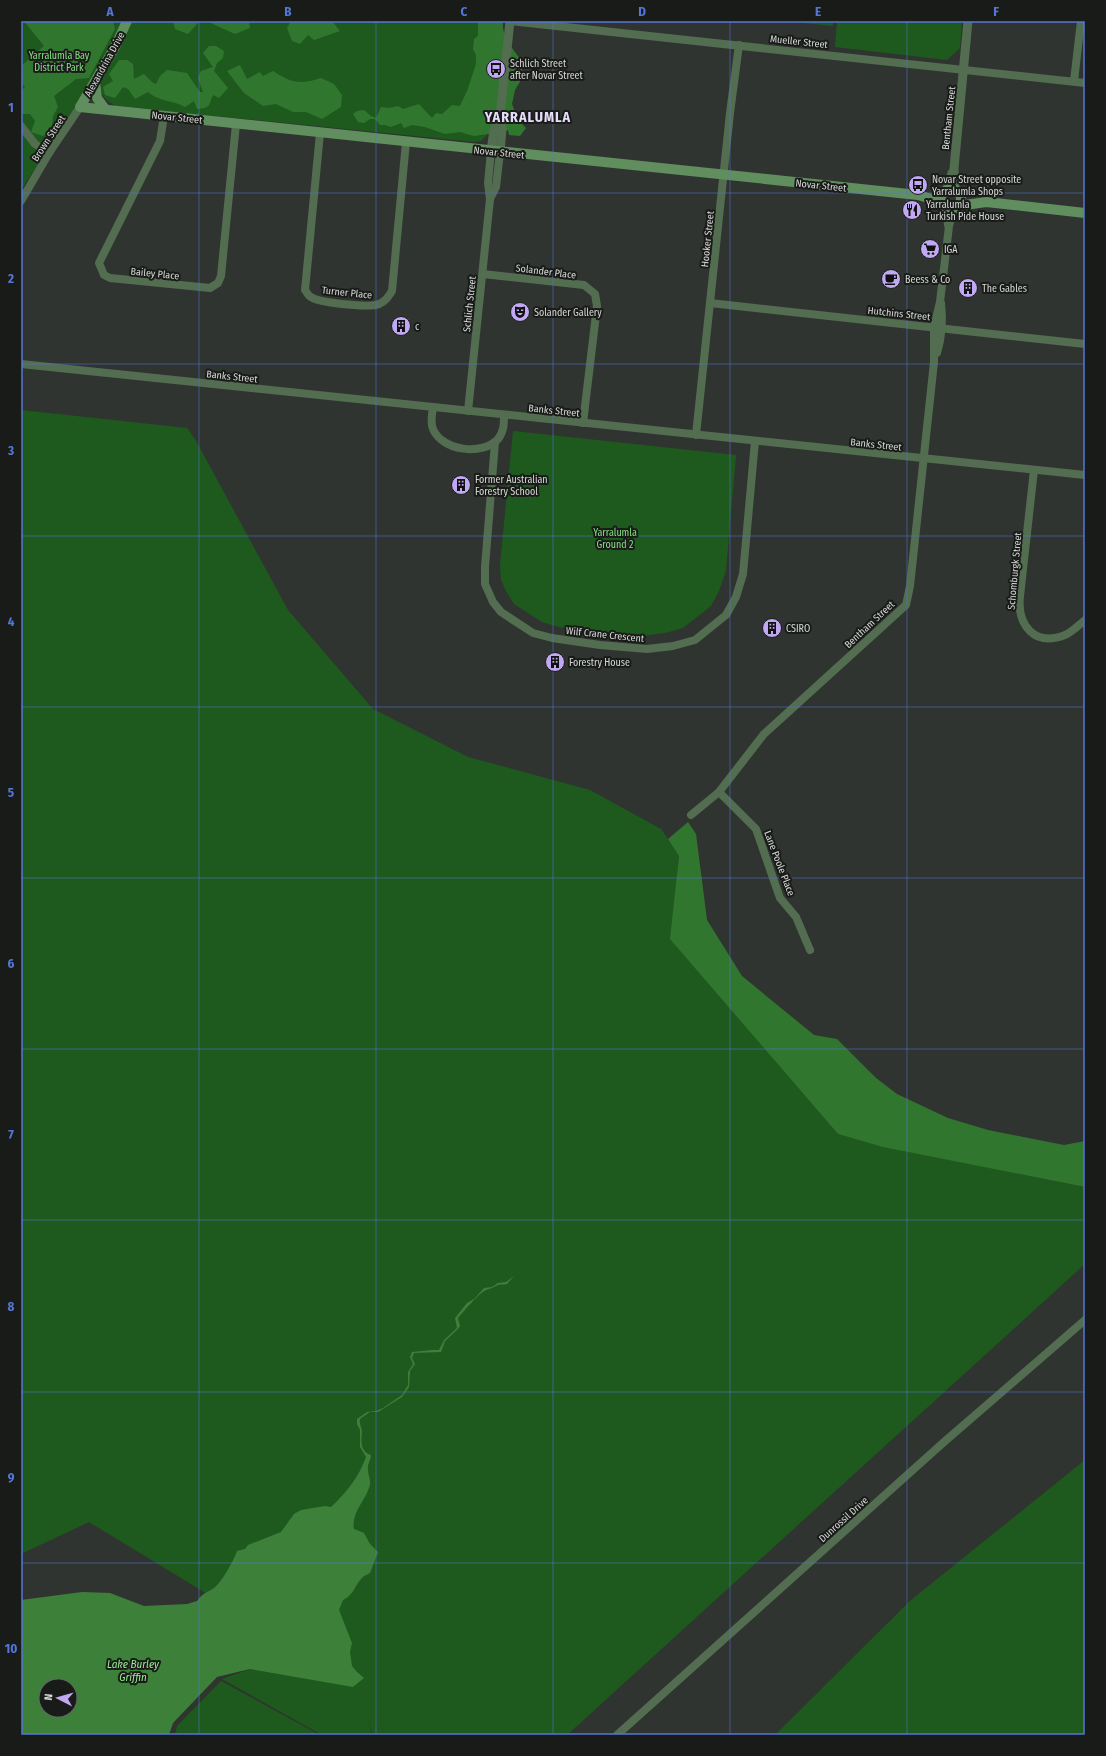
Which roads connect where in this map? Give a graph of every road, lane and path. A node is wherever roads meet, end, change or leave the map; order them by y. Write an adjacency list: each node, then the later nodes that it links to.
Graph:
1 (127, 21): 7 (main road, Alexandrina Drive)
2 (510, 21): 5 (street, Mueller Street); 17 (street, Schlich Street)
3 (968, 21): 6 (street, Bentham Street)
4 (1081, 21): 8 (street)
5 (739, 45): 6 (street, Mueller Street); 19 (street, Hooker Street)
6 (964, 70): 8 (street, Mueller Street); 20 (street, Bentham Street)
7 (95, 82): 10 (main road, Alexandrina Drive); 11 (main road)
8 (1074, 82): 9 (street, Mueller Street)
9 (1085, 83)
10 (80, 107): 11 (main road, Novar Street); 18 (street, Brown Street)
11 (105, 109): 12 (main road, Novar Street)
12 (164, 116): 13 (main road, Novar Street); 13 (street, Bailey Place)
13 (236, 124): 15 (main road, Novar Street)
14 (21, 126): 18 (street)
15 (320, 133): 16 (main road, Novar Street); 16 (street, Turner Place)
16 (406, 142): 17 (main road, Novar Street)
17 (496, 152): 19 (main road, Novar Street); 23 (street, Schlich Street)
18 (49, 153): 21 (street, Brown Street)
19 (724, 175): 20 (main road, Novar Street); 24 (street, Hooker Street)
20 (950, 199): 22 (main road, Novar Street); 25 (street, Bentham Street)
21 (21, 201)
22 (1085, 213)
23 (483, 274): 29 (street, Schlich Street); 31 (street, Solander Place)
24 (710, 303): 25 (street, Hutchins Street); 32 (street, Hooker Street)
25 (938, 328): 26 (street, Hutchins Street); 35 (street, Bentham Street)
26 (1085, 344)
27 (21, 364): 28 (street, Banks Street)
28 (433, 407): 29 (street, Banks Street); 34 (street)
29 (468, 411): 30 (street, Banks Street)
30 (504, 415): 31 (street, Banks Street); 34 (street, Wilf Crane Crescent)
31 (584, 423): 32 (street, Banks Street)
32 (696, 435): 33 (street, Banks Street)
33 (755, 441): 34 (street, Wilf Crane Crescent); 35 (street, Banks Street)
34 (495, 442)
35 (924, 459): 36 (street, Banks Street); 39 (street, Bentham Street)
36 (1034, 470): 37 (street, Banks Street); 38 (street, Schomburgk Street)
37 (1085, 475)
38 (1085, 620)
39 (719, 792): 40 (street, Bentham Street); 41 (street, Lane Poole Place)
40 (691, 815)
41 (810, 950)
42 (1085, 1320): 43 (street, Dunrossil Drive)
43 (617, 1735)

